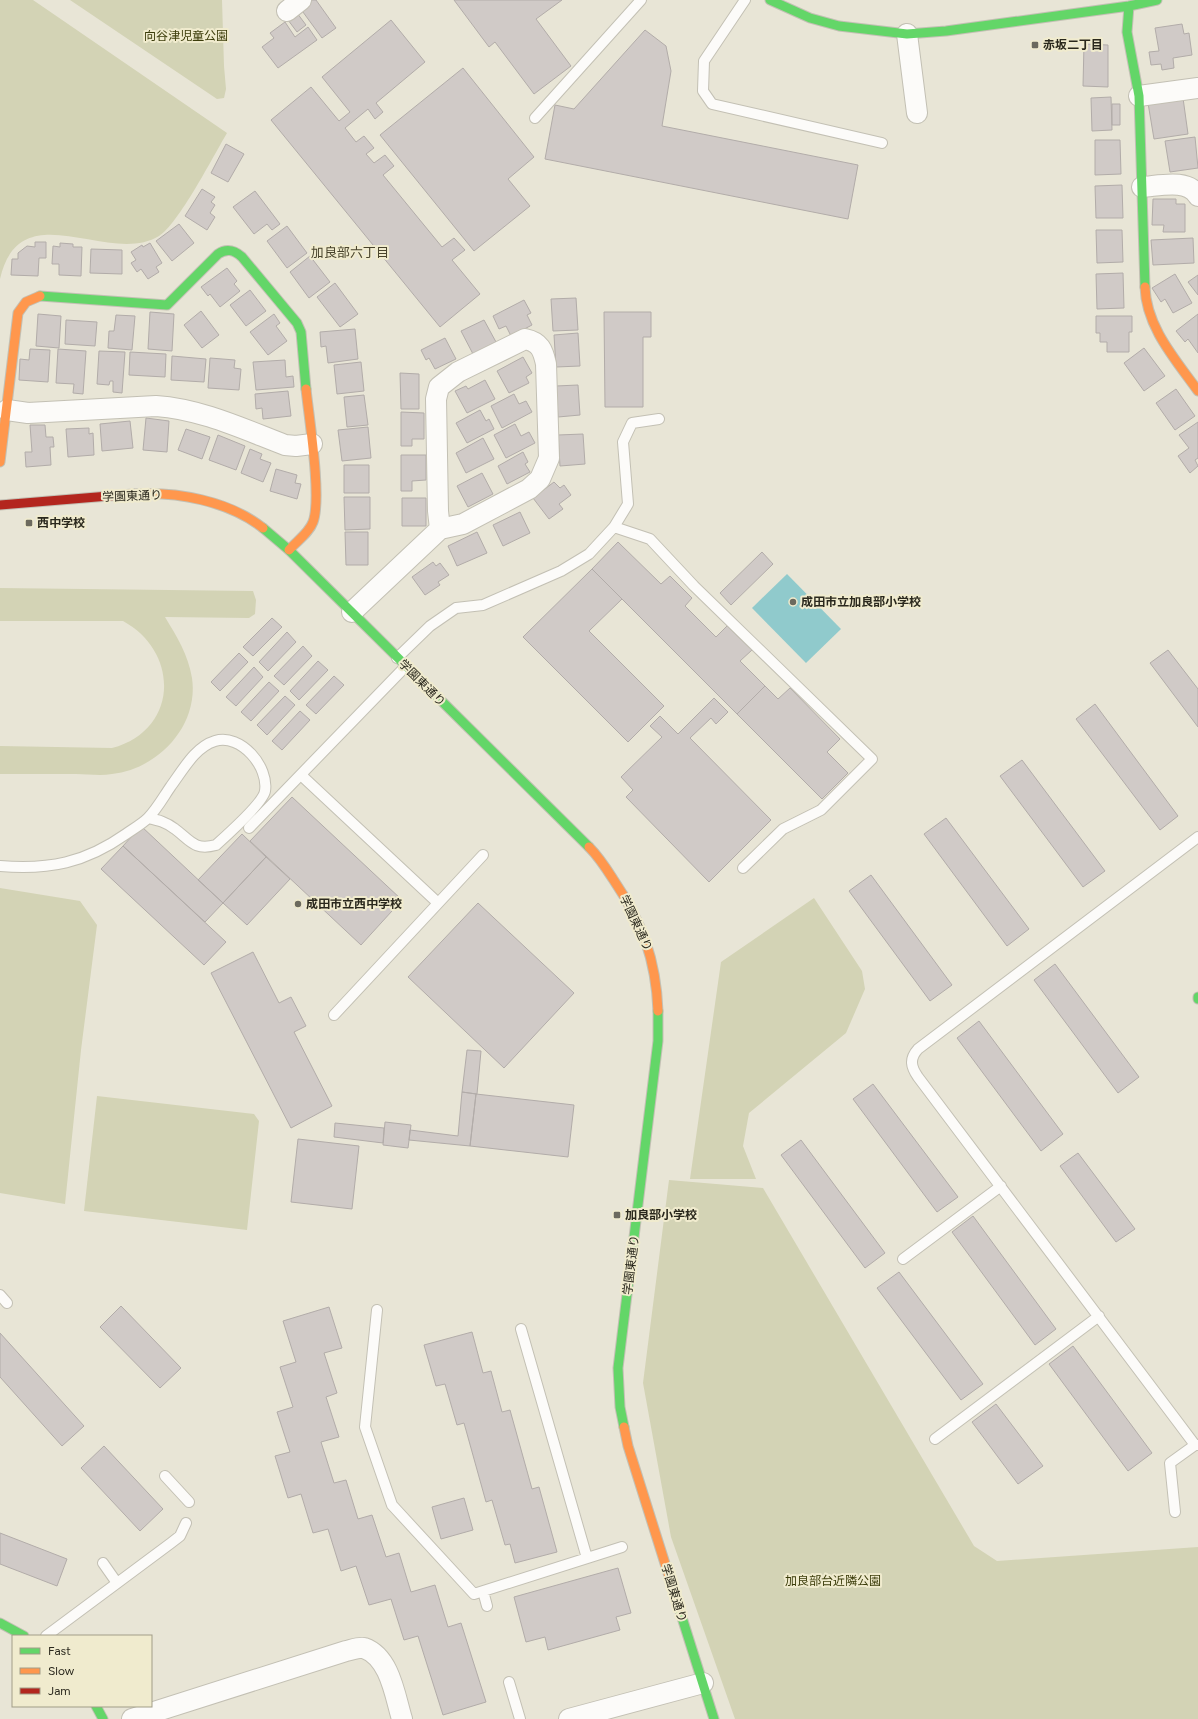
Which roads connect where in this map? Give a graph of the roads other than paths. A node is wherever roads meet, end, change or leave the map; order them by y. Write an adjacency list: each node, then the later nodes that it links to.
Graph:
1 (641, 0): 10 (lane)
2 (745, 0): 11 (lane)
3 (770, 0): 6 (street)
4 (1155, 0): 5 (street)
5 (1129, 6): 6 (street); 8 (street)
6 (907, 34): 9 (street)
7 (1198, 88): 8 (street)
8 (1139, 96): 12 (street)
9 (917, 113)
10 (535, 118)
11 (882, 143)
12 (1142, 187): 13 (street); 14 (street)
13 (1198, 196)
14 (1198, 391)
15 (7, 410): 17 (street); 17 (street); 18 (street)
16 (658, 419): 20 (lane)
17 (312, 444): 22 (street)
18 (0, 462)
19 (0, 505): 22 (street, 学園東通り)
20 (614, 527): 24 (lane); 32 (lane)
21 (440, 529): 21 (street); 23 (street)
22 (289, 550): 23 (street, 学園東通り)
23 (352, 612): 24 (street, 学園東通り)
24 (397, 658): 25 (street, 学園東通り)
25 (406, 666): 26 (lane); 58 (street, 学園東通り)
26 (301, 775): 28 (lane); 33 (lane)
27 (148, 818): 27 (lane); 31 (lane)
28 (249, 828)
29 (1198, 837): 35 (lane)
30 (483, 855): 33 (lane)
31 (0, 866)
32 (743, 868)
33 (438, 903): 34 (lane)
34 (334, 1015)
35 (1001, 1186): 36 (lane); 40 (lane)
36 (903, 1259)
37 (0, 1295): 38 (lane)
38 (7, 1303)
39 (377, 1310): 52 (lane)
40 (1098, 1316): 42 (lane); 43 (lane)
41 (521, 1329): 49 (lane)
42 (935, 1439)
43 (1197, 1445): 46 (lane)
44 (165, 1476): 45 (lane)
45 (189, 1502)
46 (1175, 1512)
47 (186, 1523): 51 (lane)
48 (622, 1547): 49 (lane)
49 (586, 1558): 52 (lane)
50 (103, 1563): 51 (lane)
51 (117, 1583): 56 (lane)
52 (483, 1591): 53 (lane)
53 (487, 1606)
54 (0, 1623): 55 (street)
55 (22, 1635)
56 (47, 1635)
57 (509, 1682): 63 (lane)
58 (703, 1683): 64 (street); 65 (street, 学園東通り)
59 (97, 1707): 60 (street)
60 (103, 1719)
61 (132, 1719): 62 (street)
62 (402, 1719)
63 (520, 1719)
64 (569, 1719)
65 (714, 1719)

